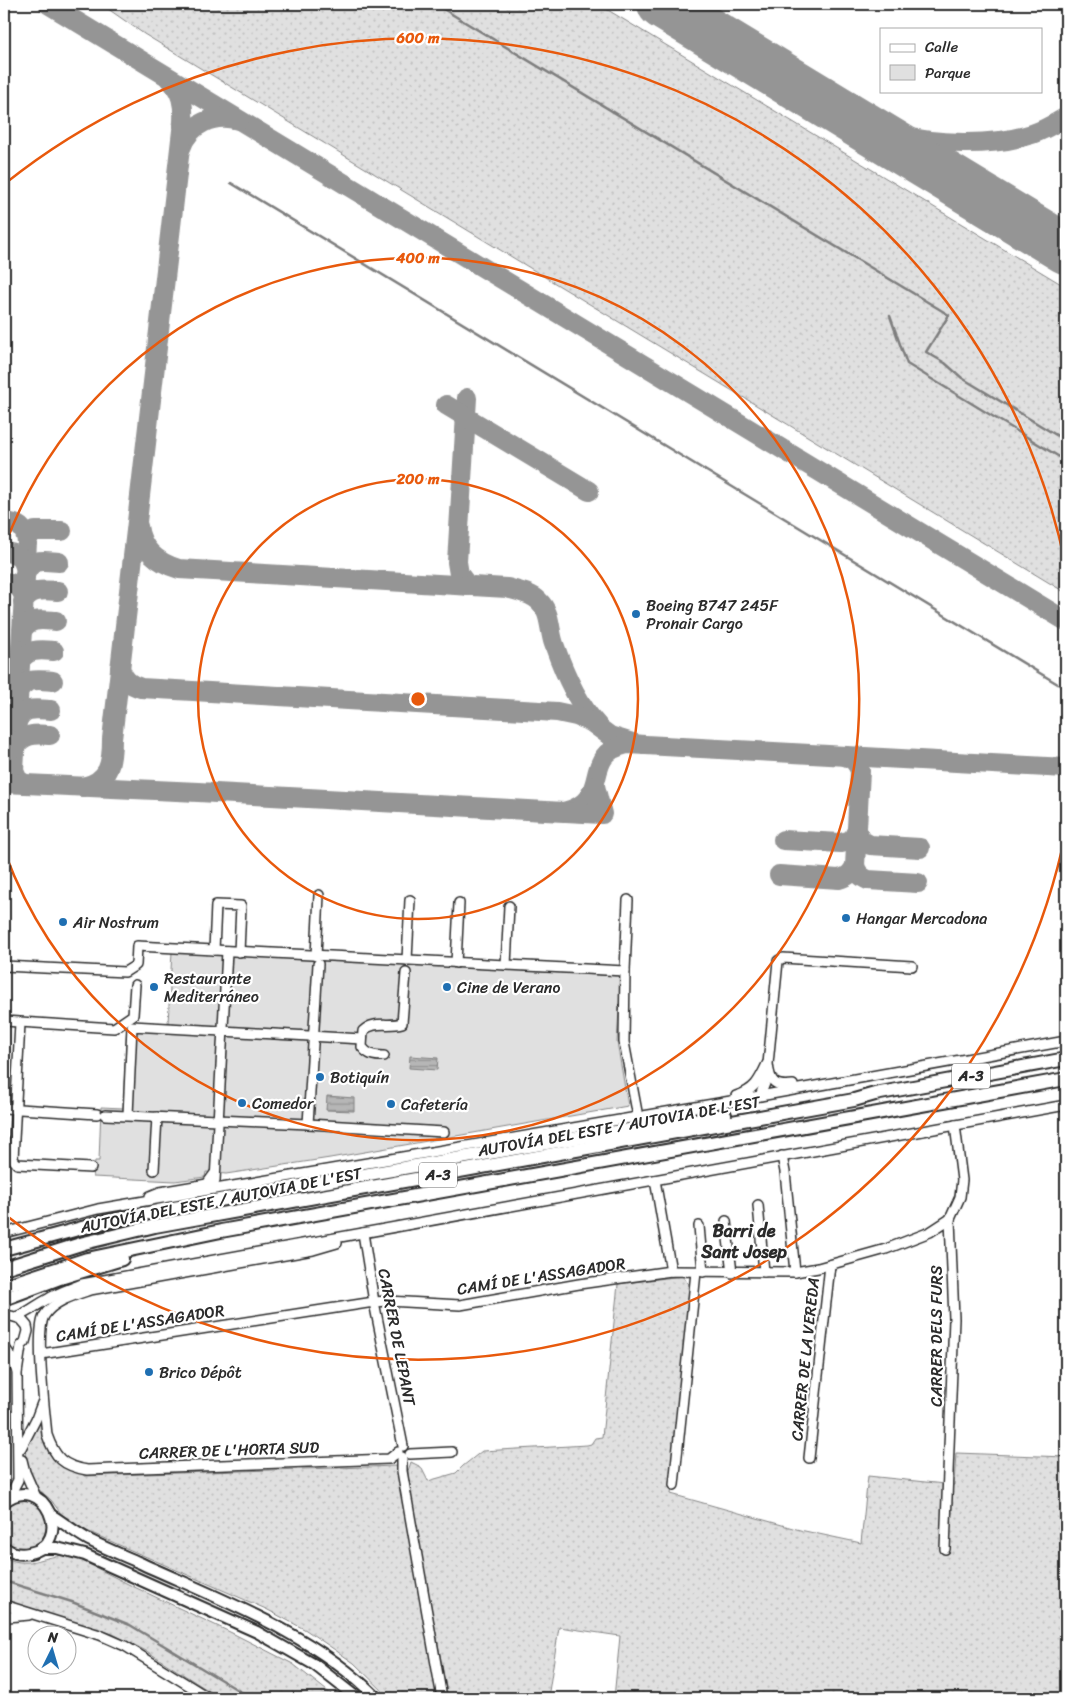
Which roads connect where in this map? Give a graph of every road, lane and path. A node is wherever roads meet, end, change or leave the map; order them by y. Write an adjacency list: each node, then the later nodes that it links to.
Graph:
1 (319, 895): 9 (street)
2 (410, 900): 10 (street)
3 (628, 900): 15 (street)
4 (459, 903): 11 (street)
5 (509, 906): 12 (street)
6 (214, 950): 7 (street); 8 (street); 13 (street)
7 (226, 951): 8 (street); 20 (street)
8 (239, 952): 9 (street)
9 (317, 960): 10 (street); 21 (street)
10 (406, 960): 11 (street)
11 (456, 963): 12 (street)
12 (506, 965): 15 (street)
13 (4, 966)
14 (912, 966): 26 (street)
15 (625, 971): 37 (street)
16 (406, 973): 22 (street)
17 (135, 985): 19 (street)
18 (4, 1021): 19 (street)
19 (20, 1023): 34 (street)
20 (222, 1031): 21 (street); 35 (street); 38 (street)
21 (314, 1036): 22 (street); 39 (street)
22 (362, 1038): 24 (street)
23 (1066, 1041): 28 (street)
24 (384, 1056)
25 (1066, 1059): 29 (highway, AUTOVÍA DEL ESTE / AUTOVIA DE L'EST / A-3)
26 (768, 1069): 28 (street); 30 (street); 33 (street)
27 (1066, 1079): 52 (highway, AUTOVÍA DEL ESTE / AUTOVIA DE L'EST / A-3)
28 (828, 1084): 30 (street)
29 (876, 1094): 58 (highway); 60 (highway, AUTOVÍA DEL ESTE / AUTOVIA DE L'EST / A-3)
30 (760, 1096): 33 (street)
31 (1066, 1104): 40 (street)
32 (4, 1108): 34 (street)
33 (687, 1108): 37 (street)
34 (16, 1109): 35 (street); 43 (street)
35 (128, 1115): 36 (street)
36 (157, 1117): 38 (street); 44 (street)
37 (638, 1117): 46 (street)
38 (218, 1119): 39 (street); 45 (street)
39 (308, 1124): 41 (street)
40 (955, 1125): 42 (street); 51 (street, CARRER DELS FURS)
41 (444, 1132)
42 (782, 1156): 47 (street); 64 (street)
43 (91, 1168)
44 (154, 1170)
45 (215, 1173): 46 (street); 48 (street); 49 (street)
46 (306, 1173): 48 (street)
47 (655, 1180): 56 (street); 61 (street)
48 (212, 1189): 49 (street)
49 (139, 1202): 55 (street)
50 (758, 1205): 63 (street)
51 (950, 1219): 59 (street, CAMÍ DE L'ASSAGADOR); 88 (street, CARRER DELS FURS)
52 (279, 1221): 66 (highway, AUTOVÍA DEL ESTE / AUTOVIA DE L'EST / A-3); 68 (highway)
53 (726, 1221): 65 (street)
54 (699, 1226): 62 (street)
55 (4, 1232)
56 (363, 1233): 57 (street); 69 (street, CARRER DE LEPANT)
57 (345, 1236): 67 (street); 75 (street)
58 (4, 1251)
59 (830, 1265): 64 (street, CAMÍ DE L'ASSAGADOR); 81 (street, CARRER DE LA VEREDA)
60 (4, 1268)
61 (671, 1271): 62 (street, CAMÍ DE L'ASSAGADOR); 69 (street, CAMÍ DE L'ASSAGADOR)
62 (700, 1272): 65 (street, CAMÍ DE L'ASSAGADOR); 82 (street)
63 (764, 1272): 64 (street, CAMÍ DE L'ASSAGADOR); 65 (street, CAMÍ DE L'ASSAGADOR)
64 (794, 1272)
65 (732, 1273)
66 (4, 1286)
67 (61, 1292): 70 (street); 72 (street)
68 (4, 1299)
69 (374, 1302): 75 (street, CAMÍ DE L'ASSAGADOR); 80 (street, CARRER DE LEPANT)
70 (16, 1317): 71 (street); 72 (street)
71 (4, 1318)
72 (27, 1326): 73 (street)
73 (21, 1346): 74 (street); 76 (street)
74 (4, 1347): 76 (street)
75 (41, 1354): 77 (street)
76 (17, 1373): 78 (street)
77 (43, 1400): 78 (street); 80 (street, CARRER DE L'HORTA SUD)
78 (20, 1443): 83 (street); 84 (street)
79 (452, 1452): 80 (street)
80 (403, 1454): 97 (street, CARRER DE LEPANT)
81 (809, 1458)
82 (674, 1485)
83 (36, 1497): 84 (main road); 85 (main road)
84 (6, 1500)
85 (51, 1515): 87 (main road); 96 (main road)
86 (4, 1547): 87 (main road)
87 (41, 1548): 92 (main road)
88 (945, 1549)
89 (4, 1605): 90 (street)
90 (39, 1616): 91 (street); 93 (street)
91 (4, 1620)
92 (315, 1666): 94 (main road); 95 (main road)
93 (209, 1698)
94 (345, 1698)
95 (357, 1698)
96 (377, 1698)
97 (442, 1698)

